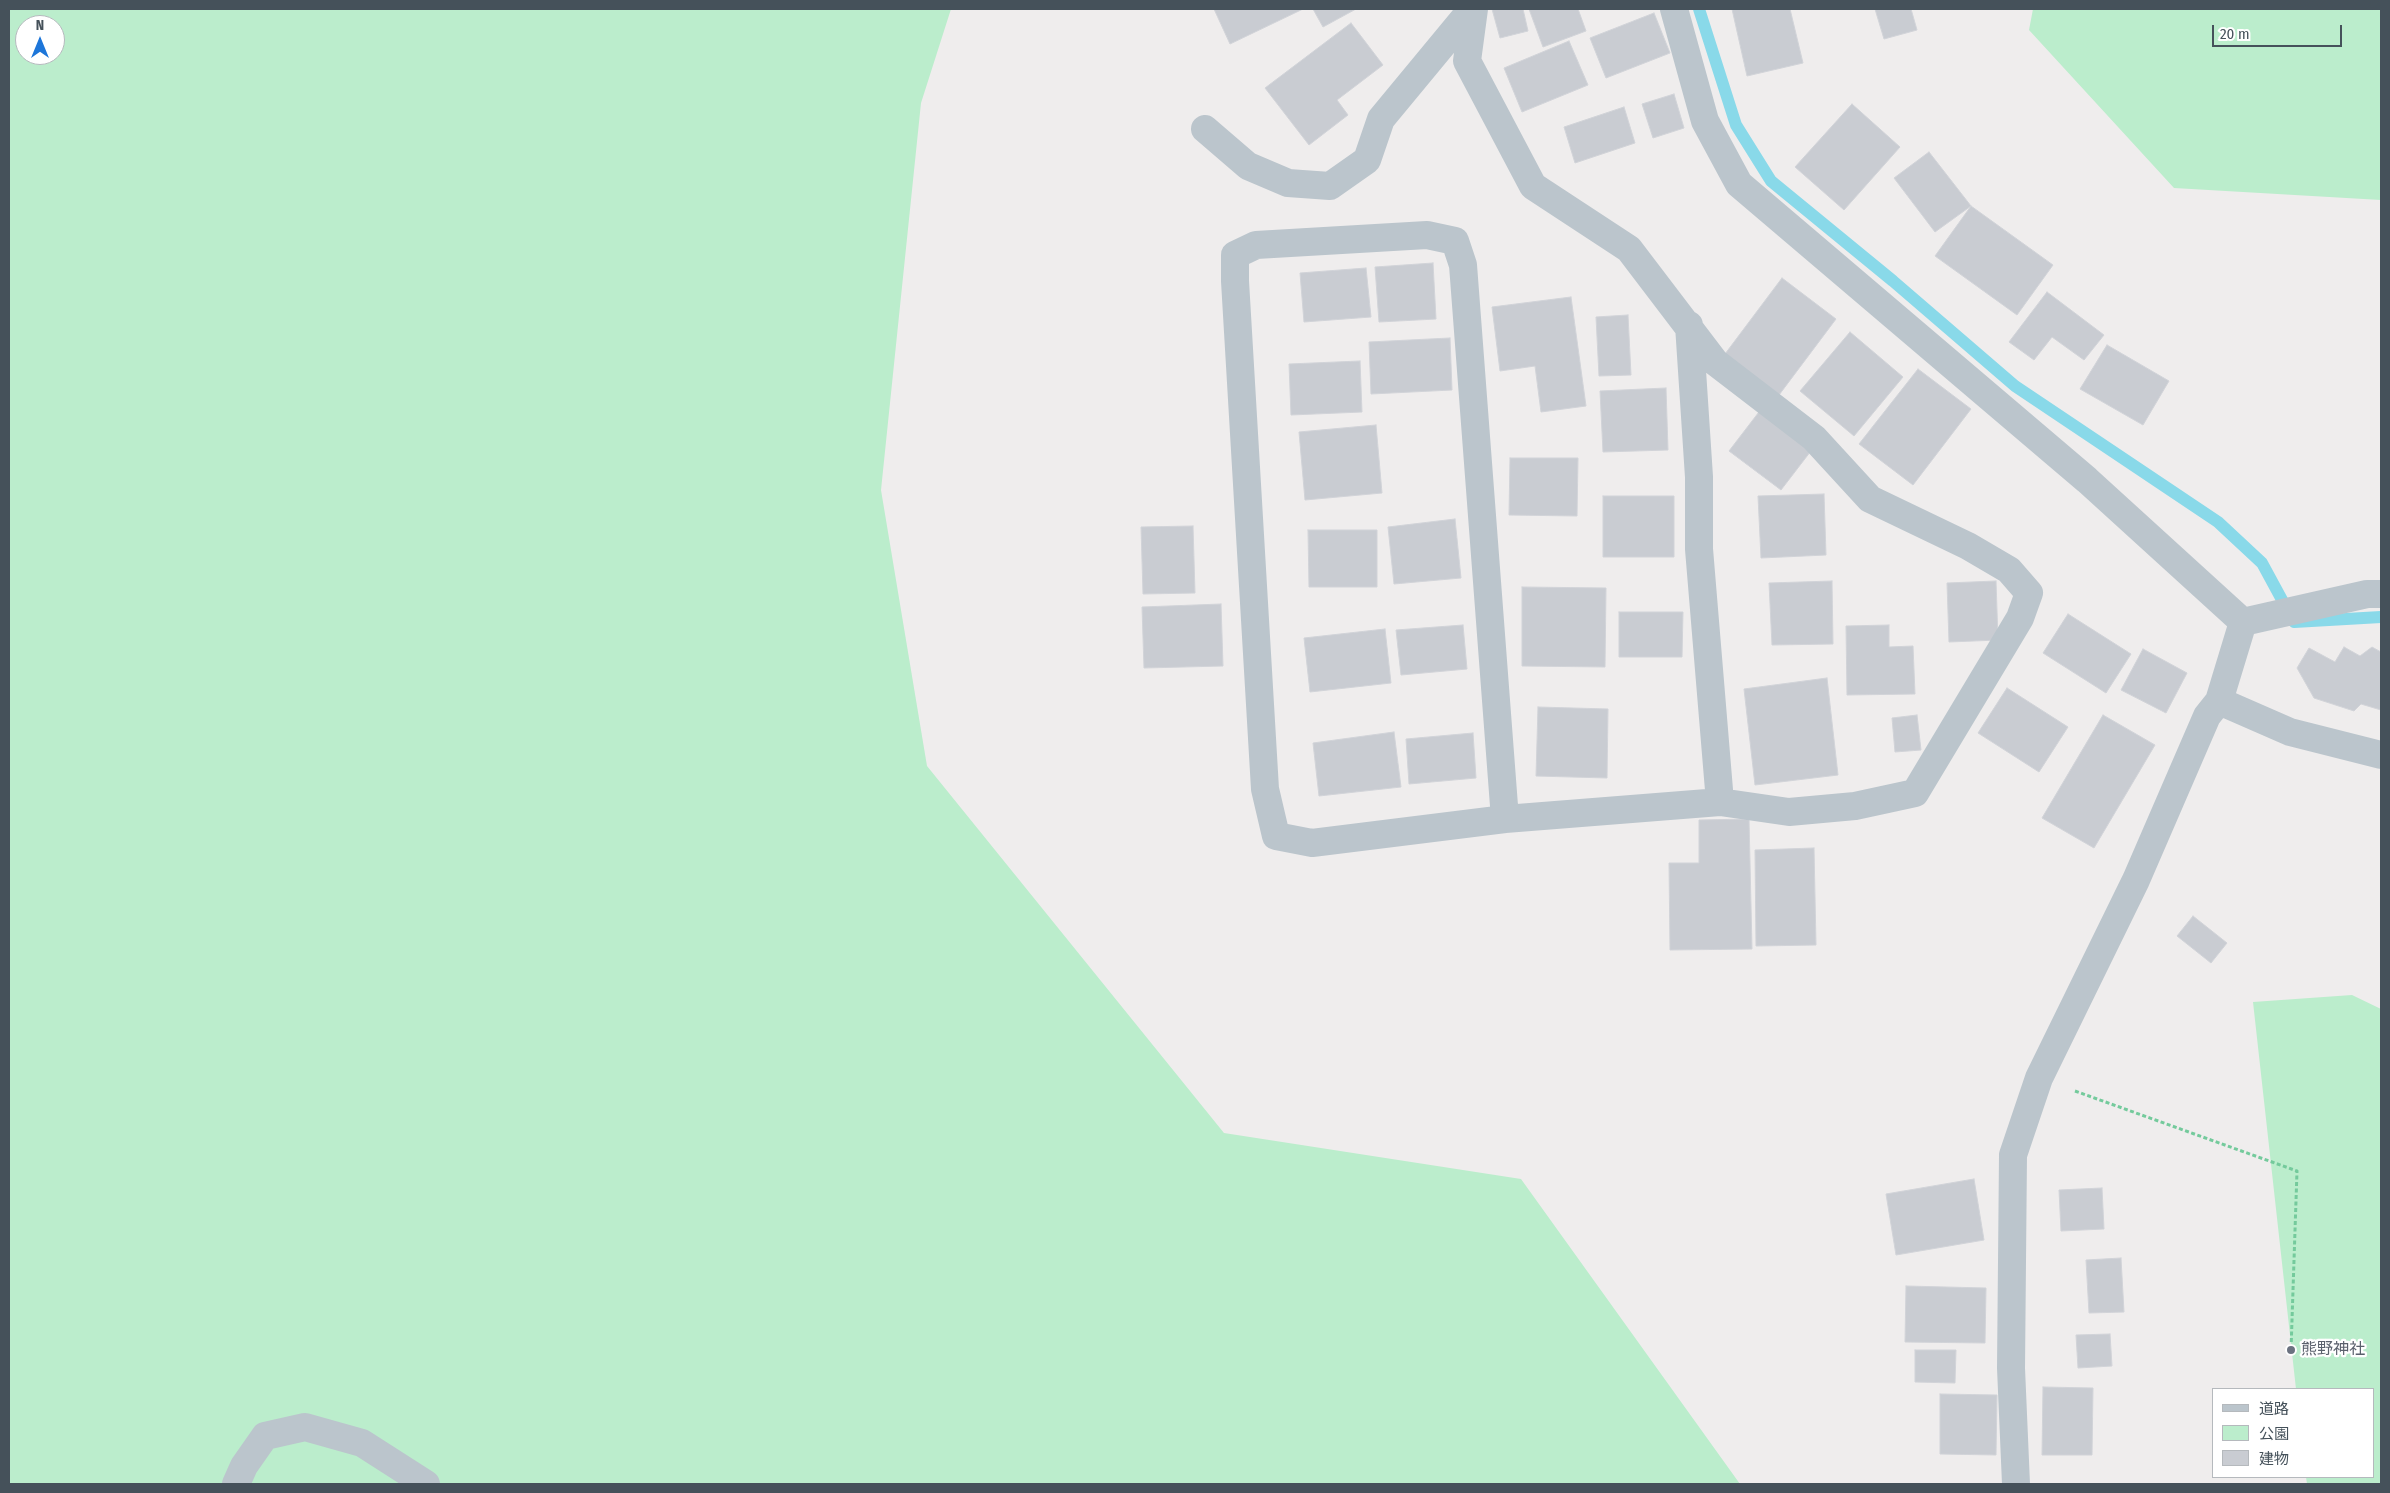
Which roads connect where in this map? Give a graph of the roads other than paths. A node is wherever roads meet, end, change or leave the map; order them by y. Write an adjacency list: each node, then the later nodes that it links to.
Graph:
1 (1473, 9): 3 (street); 4 (street)
2 (1674, 9): 6 (street)
3 (1205, 129)
4 (1689, 325): 9 (street); 9 (street)
5 (2381, 594): 6 (street)
6 (2243, 622): 7 (street)
7 (2219, 702): 8 (street); 13 (street)
8 (2381, 755)
9 (1720, 802): 10 (street)
10 (1505, 819): 10 (street)
11 (236, 1484): 12 (street)
12 (426, 1484)
13 (2016, 1484)

